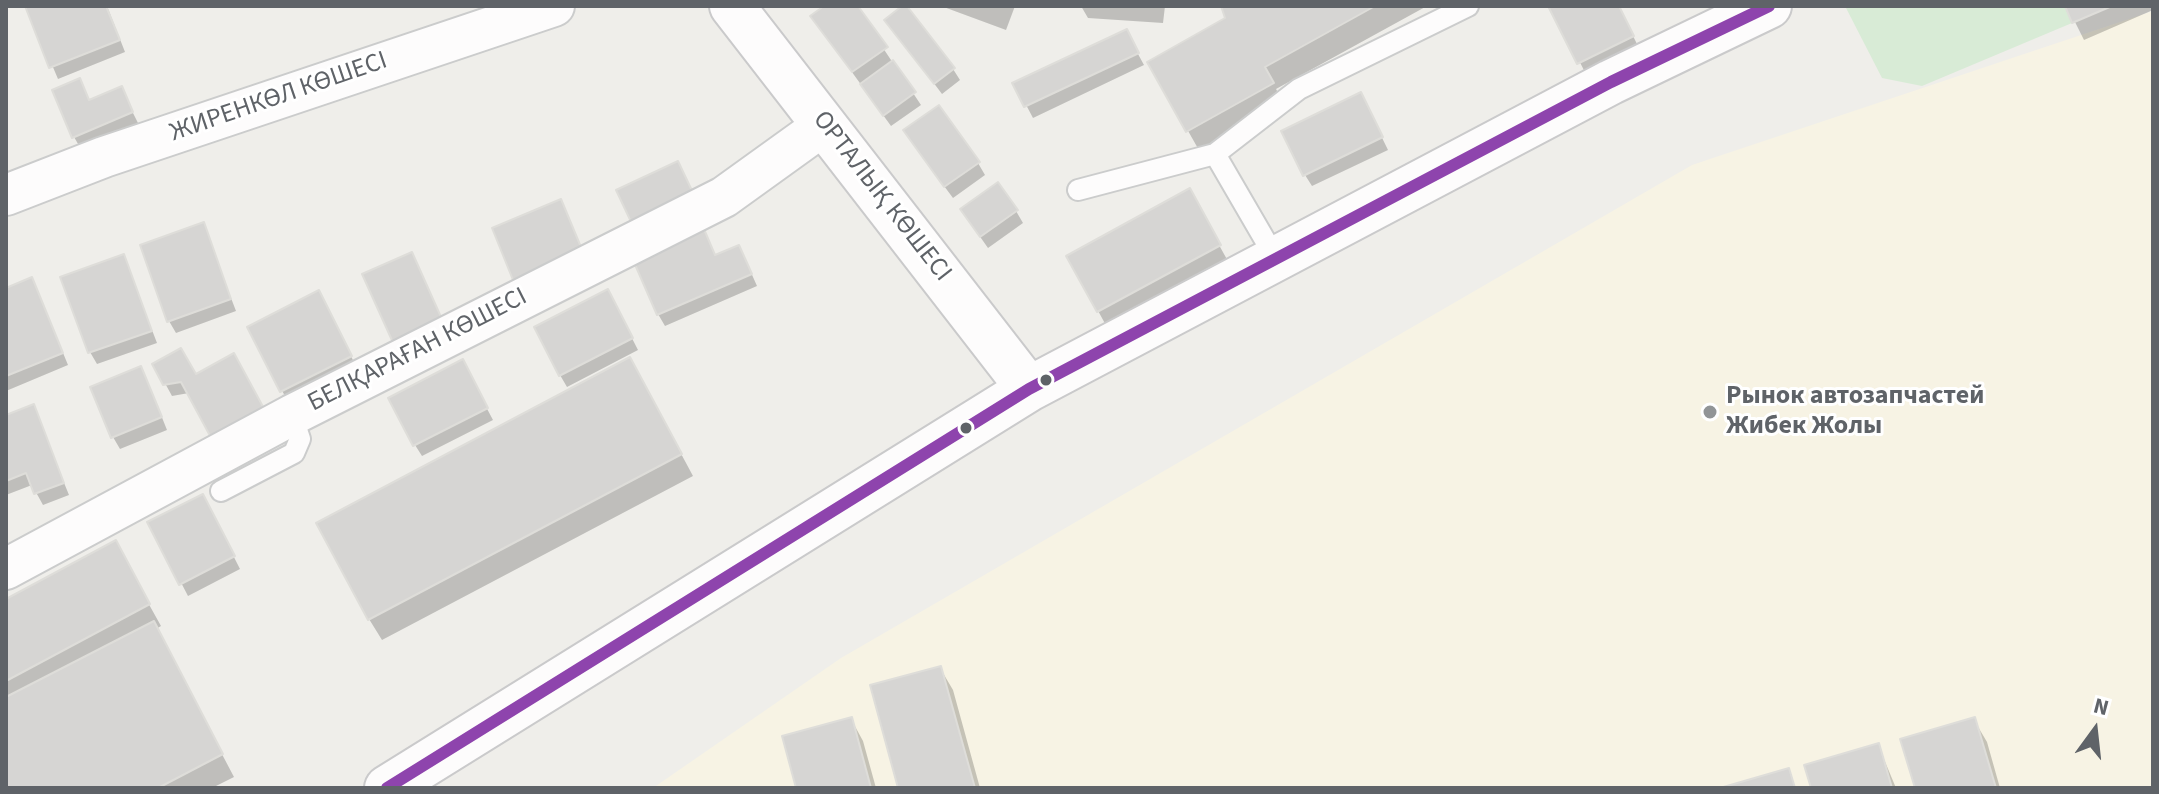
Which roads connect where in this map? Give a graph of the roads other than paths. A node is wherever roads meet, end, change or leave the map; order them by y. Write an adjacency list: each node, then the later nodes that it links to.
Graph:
1 (554, 6): 8 (street, ЖИРЕНКӨЛ КӨШЕСІ)
2 (732, 6): 5 (main road, ОРТАЛЫҚ КӨШЕСІ)
3 (1468, 6): 6 (lane)
4 (1769, 6): 9 (main road)
5 (824, 125): 10 (main road, ОРТАЛЫҚ КӨШЕСІ); 11 (street, БЕЛҚАРАҒАН КӨШЕСІ)
6 (1215, 154): 7 (lane); 9 (lane)
7 (1078, 190)
8 (6, 195)
9 (1276, 259): 10 (main road)
10 (1029, 389): 14 (main road)
11 (292, 415): 12 (lane); 13 (street, БЕЛҚАРАҒАН КӨШЕСІ)
12 (221, 491)
13 (6, 569)
14 (387, 788)

